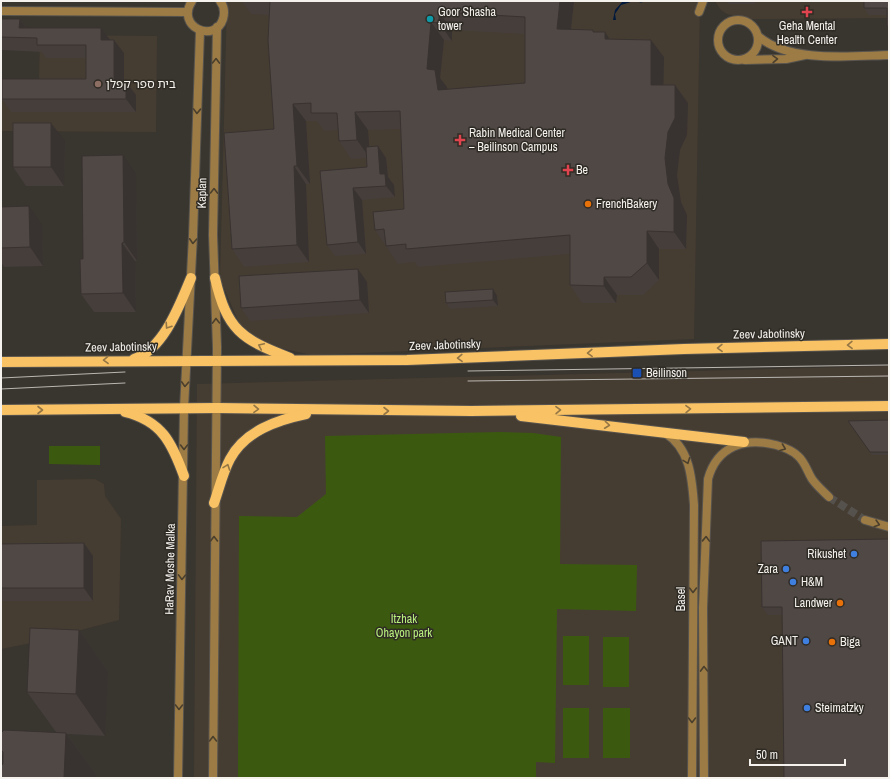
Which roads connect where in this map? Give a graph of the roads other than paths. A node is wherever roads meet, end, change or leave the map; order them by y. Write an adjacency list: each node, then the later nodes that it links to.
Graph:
1 (192, 1): 5 (street)
2 (220, 1): 7 (street, Kaplan)
3 (703, 1): 6 (street)
4 (1, 11): 5 (street)
5 (188, 12): 8 (street)
6 (699, 12)
7 (218, 27): 8 (street); 14 (street, Kaplan, one-way to 7)
8 (200, 30): 13 (street, Kaplan, one-way to 13)
9 (758, 36): 10 (street); 12 (street); 12 (street)
10 (808, 55): 11 (street); 12 (street, one-way to 10)
11 (889, 56)
12 (742, 60)
13 (191, 278): 16 (main road, one-way to 16); 17 (street, Kaplan)
14 (215, 278): 18 (street, Kaplan, one-way to 14); 19 (main road, one-way to 14)
15 (889, 344): 19 (main road, Zeev Jabotinsky, one-way to 19)
16 (131, 360): 17 (main road, Zeev Jabotinsky); 20 (main road, Zeev Jabotinsky, one-way to 20)
17 (187, 360): 18 (main road, Zeev Jabotinsky); 22 (street, HaRav Moshe Malka, one-way to 22)
18 (216, 360): 19 (main road, Zeev Jabotinsky); 23 (street)
19 (297, 361)
20 (1, 362)
21 (889, 406): 27 (main road, one-way to 21)
22 (184, 408): 23 (main road); 24 (main road); 30 (street, HaRav Moshe Malka, one-way to 30)
23 (217, 408): 26 (main road, one-way to 26); 32 (street)
24 (113, 409): 25 (main road, one-way to 24); 30 (main road)
25 (1, 410)
26 (322, 410): 27 (main road, one-way to 27); 32 (main road, one-way to 26)
27 (471, 411): 28 (main road, one-way to 28)
28 (662, 431): 29 (main road); 37 (street, Basel, one-way to 37)
29 (744, 442): 31 (street, one-way to 31); 38 (street, Basel, one-way to 29)
30 (184, 476): 35 (street, HaRav Moshe Malka, one-way to 35)
31 (829, 497)
32 (214, 503): 36 (street, one-way to 32)
33 (865, 520): 34 (street, one-way to 34)
34 (889, 527)
35 (178, 778)
36 (213, 778)
37 (692, 778)
38 (704, 778)

